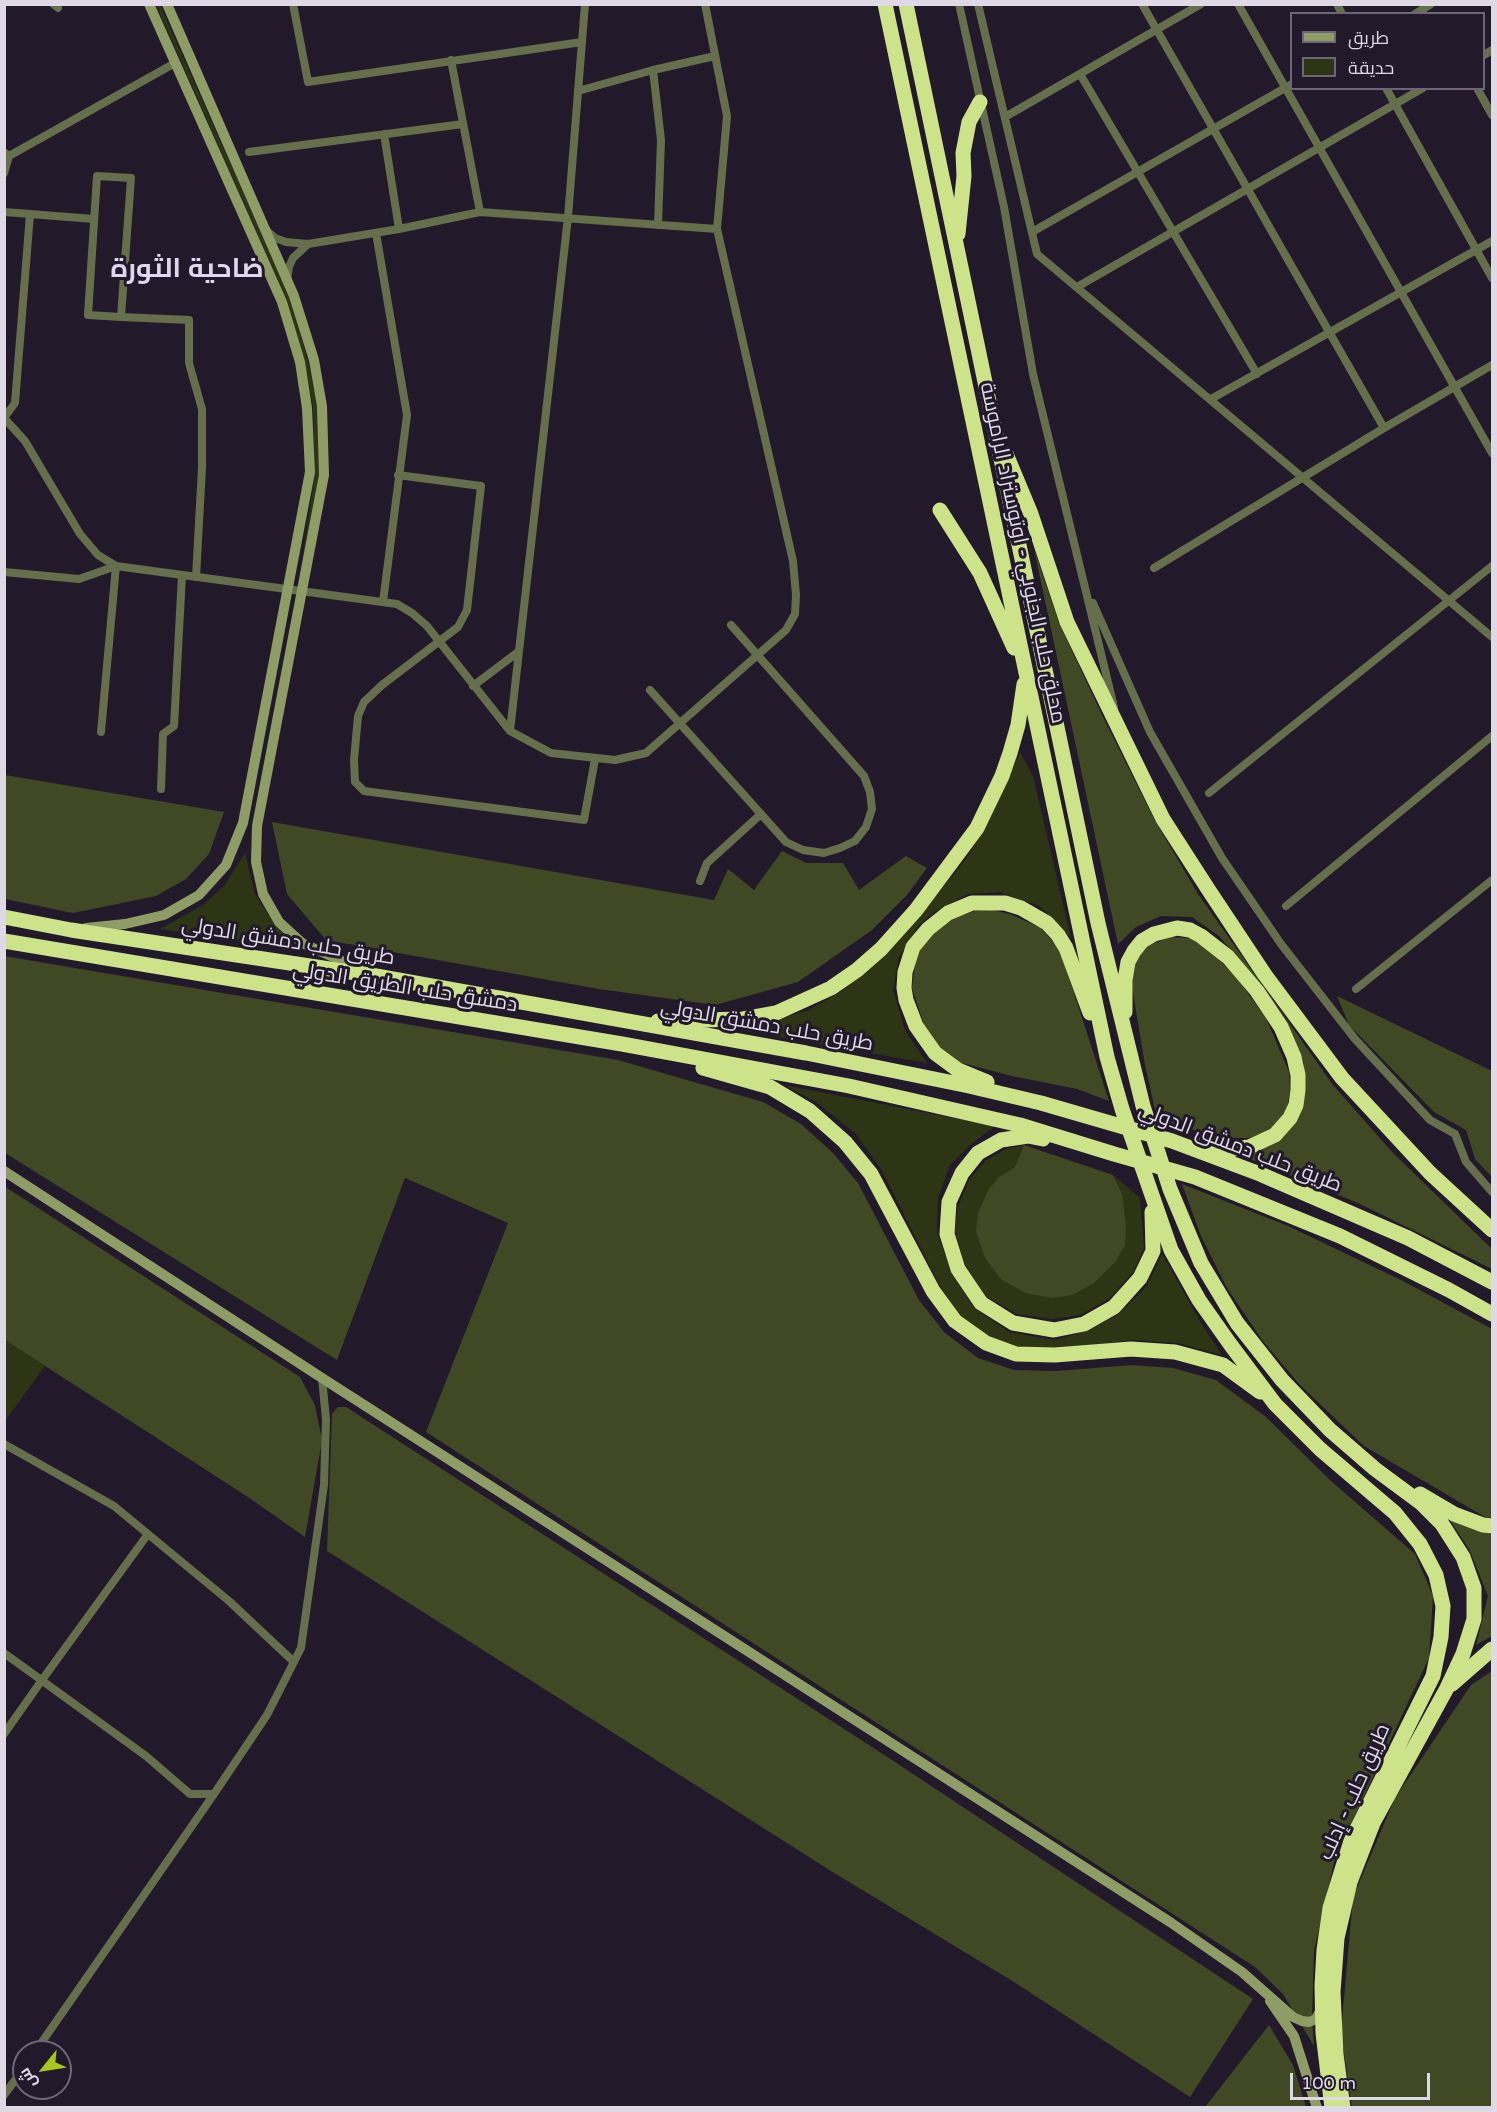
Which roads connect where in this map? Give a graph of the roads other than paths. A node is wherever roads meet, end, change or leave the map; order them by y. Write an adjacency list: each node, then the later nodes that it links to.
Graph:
1 (149, 4): 17 (street)
2 (167, 4): 44 (street)
3 (293, 4): 16 (street)
4 (585, 4): 14 (street)
5 (705, 4): 15 (street)
6 (885, 4): 87 (highway, محلق حلب الجنوبي - اوتوستراد الراموسة)
7 (906, 4): 52 (highway, محلق حلب الجنوبي - اوتوستراد الراموسة)
8 (959, 4): 25 (street)
9 (978, 4): 28 (street)
10 (1142, 4): 13 (street)
11 (1201, 4): 13 (street)
12 (1238, 4): 20 (street)
13 (1157, 30): 19 (street); 30 (street)
14 (582, 42): 16 (street); 24 (street)
15 (715, 56): 18 (street); 45 (street)
16 (451, 60): 29 (street)
17 (175, 63): 34 (street); 78 (street)
18 (652, 70): 24 (street); 43 (street)
19 (1080, 74): 28 (street); 35 (street)
20 (1288, 86): 30 (street); 32 (street)
21 (1387, 90): 26 (street)
22 (1420, 90): 26 (street)
23 (1478, 90): 27 (street)
24 (578, 91): 41 (street)
25 (980, 102): 52 (highway); 77 (street)
26 (1395, 104): 32 (street); 53 (street)
27 (1492, 116)
28 (1005, 117): 47 (street)
29 (463, 124): 31 (street); 39 (street)
30 (1213, 129): 35 (street); 37 (street)
31 (384, 134): 33 (street); 46 (street)
32 (1319, 148): 37 (street); 57 (street)
33 (249, 152)
34 (7, 155): 36 (street)
35 (1138, 171): 47 (street); 48 (street)
36 (4, 173)
37 (1248, 189): 48 (street); 59 (street)
38 (4, 212): 40 (street)
39 (480, 212): 41 (street); 46 (street)
40 (30, 214): 42 (street); 64 (street)
41 (568, 217): 43 (street); 85 (street)
42 (94, 219): 58 (street); 58 (street)
43 (658, 225): 45 (street)
44 (265, 228): 51 (street); 55 (street)
45 (717, 229): 86 (street)
46 (399, 230): 49 (street)
47 (1032, 232): 56 (street)
48 (1173, 232): 56 (street); 61 (street)
49 (376, 233): 51 (street); 68 (street)
50 (1492, 241): 53 (street)
51 (308, 244): 55 (street)
52 (956, 249): 65 (highway, محلق حلب الجنوبي - اوتوستراد الراموسة)
53 (1477, 249): 54 (street); 57 (street)
54 (1492, 278)
55 (287, 280): 79 (street)
56 (1077, 287): 63 (street)
57 (1401, 293): 59 (street); 62 (street)
58 (121, 317): 76 (street)
59 (1329, 333): 61 (street); 66 (street)
60 (1492, 365): 62 (street)
61 (1257, 374): 63 (street)
62 (1455, 387): 66 (street); 67 (street)
63 (1211, 399): 69 (street)
64 (4, 418): 71 (street)
65 (992, 419): 93 (highway); 111 (highway, محلق حلب الجنوبي - اوتوستراد الراموسة)
66 (1384, 428): 69 (street)
67 (1492, 453)
68 (398, 475): 80 (street); 84 (street)
69 (1302, 476): 73 (street); 81 (street)
70 (940, 510): 87 (highway)
71 (116, 566): 74 (street); 75 (street); 92 (street)
72 (1492, 566): 81 (street)
73 (1154, 568)
74 (4, 572)
75 (182, 575): 76 (street); 96 (street)
76 (196, 577): 78 (street)
77 (1084, 583): 93 (street); 118 (street)
78 (287, 590): 79 (street); 99 (street)
79 (302, 592): 80 (street); 100 (street)
80 (383, 602): 84 (street)
81 (1451, 602): 83 (street); 97 (street)
82 (731, 625): 86 (street)
83 (1492, 637)
84 (439, 642): 88 (street); 95 (street)
85 (518, 652): 88 (street); 91 (street)
86 (758, 655): 90 (street); 98 (street)
87 (1025, 673): 109 (highway); 112 (highway, محلق حلب الجنوبي - اوتوستراد الراموسة)
88 (473, 686): 91 (street)
89 (650, 690): 90 (street)
90 (680, 723): 95 (street); 98 (street)
91 (510, 731): 95 (street)
92 (101, 732)
93 (1120, 733): 119 (highway)
94 (1492, 736): 103 (street)
95 (595, 759)
96 (161, 789)
97 (1209, 794)
98 (761, 814): 102 (street)
99 (238, 833): 100 (street); 105 (street)
100 (256, 836): 107 (street)
101 (1492, 880): 108 (street)
102 (700, 881)
103 (1286, 906)
104 (4, 917): 105 (highway, طريق حلب دمشق الدولي)
105 (71, 930): 107 (highway, طريق حلب دمشق الدولي)
106 (4, 941): 110 (highway, دمشق حلب الطريق الدولي)
107 (376, 976): 109 (highway, طريق حلب دمشق الدولي)
108 (1356, 989)
109 (619, 1020): 113 (highway, طريق حلب دمشق الدولي)
110 (622, 1044): 115 (highway, طريق حلب دمشق الدولي); 123 (highway)
111 (1130, 1056): 114 (highway); 125 (highway, محلق حلب الجنوبي - اوتوستراد الراموسة)
112 (1107, 1057): 113 (highway); 117 (highway, محلق حلب الجنوبي - اوتوستراد الراموسة)
113 (1041, 1103): 114 (highway, طريق حلب دمشق الدولي)
114 (1173, 1141): 120 (highway, طريق حلب دمشق الدولي)
115 (1114, 1154): 117 (highway); 121 (highway, طريق حلب دمشق الدولي)
116 (4, 1171): 122 (street)
117 (1150, 1188): 123 (highway, محلق حلب الجنوبي - اوتوستراد الراموسة)
118 (1492, 1192)
119 (1492, 1230)
120 (1492, 1282)
121 (1492, 1314)
122 (322, 1378): 130 (street); 135 (street)
123 (1275, 1404): 136 (highway, طريق حلب - إدلب)
124 (4, 1444): 127 (street)
125 (1375, 1469): 126 (highway); 132 (highway)
126 (1492, 1526)
127 (148, 1534): 130 (street); 131 (street)
128 (1492, 1649): 132 (highway)
129 (4, 1653): 131 (street)
130 (294, 1662): 134 (street)
131 (42, 1680): 133 (street); 134 (street)
132 (1447, 1688): 140 (highway)
133 (4, 1734)
134 (214, 1794): 137 (street)
135 (1262, 1992): 136 (street); 138 (street)
136 (1323, 2005): 139 (highway, طريق حلب - إدلب)
137 (43, 2040)
138 (1317, 2108)
139 (1332, 2108)
140 (1343, 2108)

